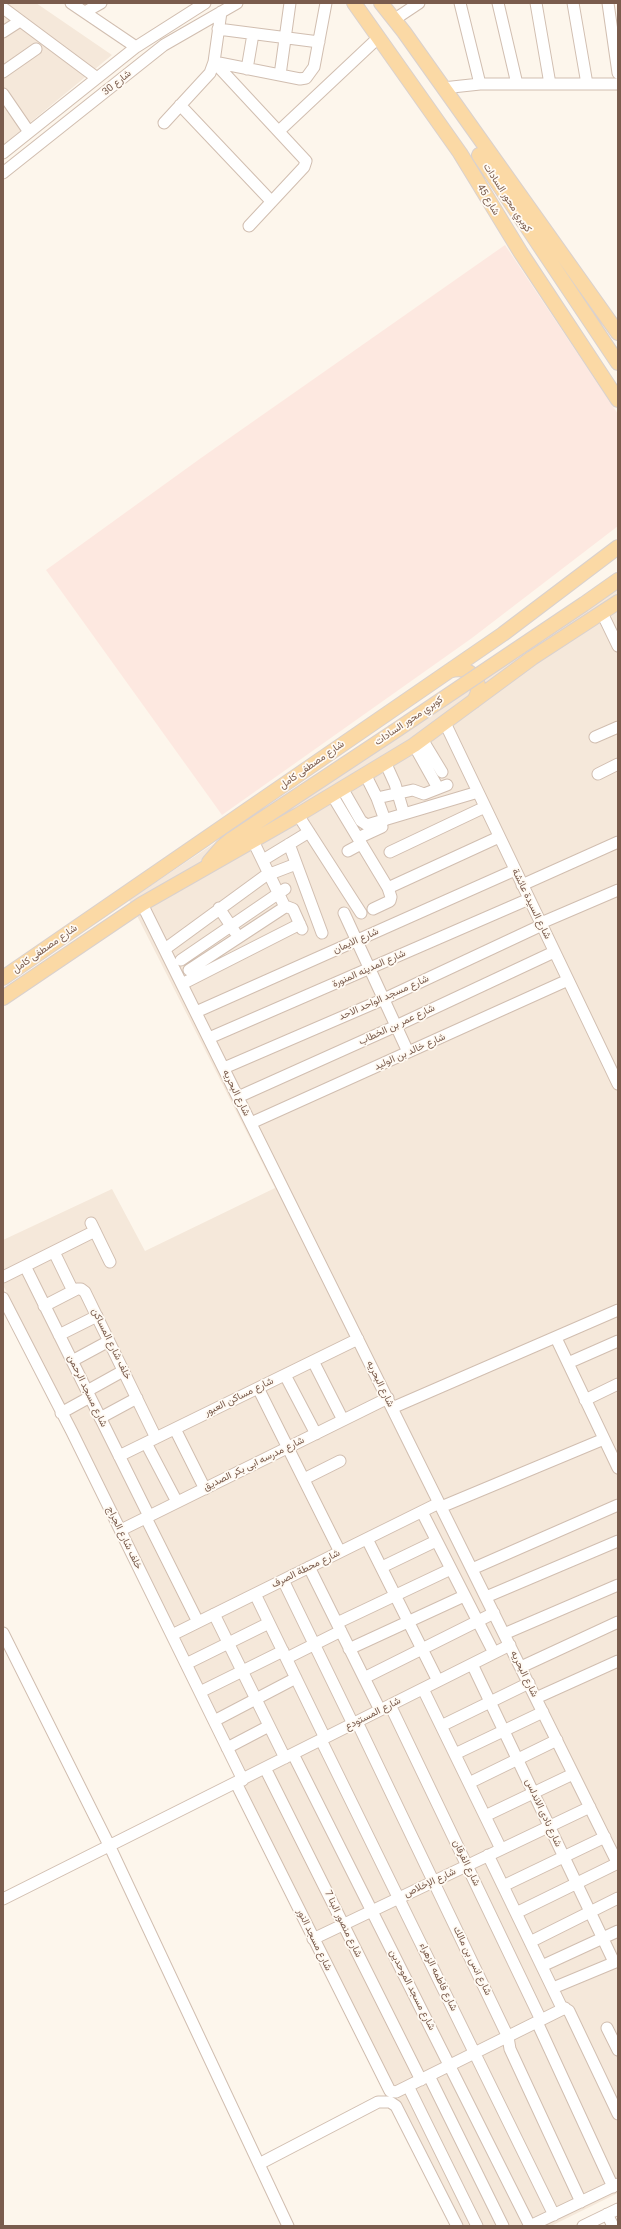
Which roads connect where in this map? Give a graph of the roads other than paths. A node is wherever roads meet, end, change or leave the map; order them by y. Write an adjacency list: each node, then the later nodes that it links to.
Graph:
1 (71, 3): 16 (street)
2 (101, 3): 16 (street)
3 (237, 3): 17 (street, شارع 30)
4 (290, 3): 25 (street)
5 (326, 3): 26 (street)
6 (354, 3): 24 (main road, شارع 45)
7 (381, 3): 18 (main road)
8 (419, 3): 18 (street)
9 (460, 3): 35 (street)
10 (498, 3): 36 (street)
11 (536, 3): 37 (street)
12 (574, 3): 38 (street)
13 (608, 3): 32 (street)
14 (198, 5): 27 (street, شارع 30)
15 (3, 8): 19 (street)
16 (85, 12): 27 (street)
17 (221, 12): 20 (street); 47 (street, شارع 30)
18 (395, 19): 22 (main road)
19 (20, 21): 21 (street); 34 (street)
20 (218, 29): 23 (street); 29 (street)
21 (3, 32)
22 (404, 32): 40 (main road); 51 (main road, كوبري محور السادات)
23 (253, 34): 25 (street); 30 (street)
24 (379, 36): 44 (street); 48 (main road, شارع 45)
25 (285, 38): 26 (street); 33 (street)
26 (318, 42): 33 (street)
27 (136, 47): 34 (street, شارع 30)
28 (36, 49): 31 (street)
29 (214, 62): 30 (street); 42 (street); 44 (street)
30 (248, 69): 33 (street)
31 (3, 72)
32 (618, 73)
33 (280, 75)
34 (98, 78): 45 (street, شارع 30)
35 (480, 84): 36 (street); 40 (street)
36 (517, 84): 37 (street)
37 (550, 84): 38 (street)
38 (587, 84): 39 (street)
39 (618, 84)
40 (443, 88): 52 (main road)
41 (3, 94): 45 (street)
42 (180, 105): 43 (street); 49 (street)
43 (164, 123)
44 (279, 131): 49 (street)
45 (29, 132): 46 (street, شارع 30)
46 (3, 153)
47 (3, 173)
48 (486, 196): 51 (main road, كوبري محور السادات); 55 (main road, شارع 45)
49 (271, 201): 50 (street)
50 (249, 226)
51 (532, 245): 53 (main road, كوبري محور السادات); 54 (main road, كوبري محور السادات)
52 (618, 333)
53 (618, 363)
54 (618, 385)
55 (618, 400)
56 (618, 547): 60 (main road, شارع مصطفى كامل)
57 (618, 580): 94 (main road, كوبري محور السادات, bridge)
58 (618, 602): 59 (main road, شارع مصطفى كامل)
59 (602, 613): 61 (street); 62 (main road, شارع مصطفى كامل)
60 (503, 634): 62 (main road); 63 (main road, شارع مصطفى كامل)
61 (618, 646)
62 (532, 658): 64 (main road, شارع مصطفى كامل)
63 (449, 671): 64 (main road); 118 (main road, شارع مصطفى كامل)
64 (474, 701): 65 (main road, شارع مصطفى كامل)
65 (445, 723): 68 (main road, شارع مصطفى كامل); 76 (street, شارع السيدة عائشة)
66 (618, 727): 67 (street)
67 (595, 737)
68 (418, 742): 69 (main road, شارع مصطفى كامل); 71 (street); 74 (street)
69 (385, 762): 72 (main road, شارع مصطفى كامل); 77 (street)
70 (618, 764): 73 (street)
71 (442, 772)
72 (365, 774): 75 (main road, شارع مصطفى كامل); 78 (street)
73 (598, 774)
74 (439, 788): 77 (street); 79 (street)
75 (337, 791): 82 (main road, شارع مصطفى كامل); 83 (street); 87 (street)
76 (478, 792): 79 (street); 80 (street, شارع السيدة عائشة)
77 (398, 794): 78 (street); 81 (street)
78 (377, 798): 83 (street)
79 (434, 805): 81 (street)
80 (485, 807): 85 (street, شارع السيدة عائشة); 91 (street)
81 (404, 814): 83 (street)
82 (298, 815): 84 (street); 86 (main road, شارع مصطفى كامل)
83 (383, 824): 87 (street)
84 (309, 832): 89 (street); 107 (street)
85 (499, 837): 95 (street, شارع السيدة عائشة); 98 (street)
86 (253, 841): 92 (street); 94 (main road, شارع مصطفى كامل)
87 (359, 841): 90 (street); 98 (street)
88 (618, 842): 97 (street)
89 (289, 844): 92 (street); 93 (street)
90 (348, 850)
91 (390, 852)
92 (263, 860): 96 (street)
93 (296, 864): 96 (street); 110 (street)
94 (206, 867): 102 (main road, شارع مصطفى كامل)
95 (516, 870): 97 (street, شارع السيدة عائشة); 112 (street, شارع الايمان)
96 (269, 873): 100 (street); 104 (street)
97 (522, 885): 101 (street, شارع السيدة عائشة)
98 (390, 888): 105 (street)
99 (618, 890): 108 (street, شارع مسجد الواحد الاحد)
100 (282, 891): 103 (street); 109 (street)
101 (529, 898): 108 (street, شارع السيدة عائشة); 116 (street, شارع المدينه المنورة)
102 (142, 904): 113 (street, شارع البحريه); 121 (main road, شارع مصطفى كامل)
103 (285, 906): 111 (street); 117 (street)
104 (219, 908): 109 (street); 113 (street)
105 (373, 909)
106 (344, 913): 112 (street)
107 (361, 913)
108 (541, 924): 114 (street, شارع السيدة عائشة); 122 (street, شارع مسجد الواحد الاحد)
109 (231, 926): 111 (street); 115 (street)
110 (322, 933)
111 (239, 937): 117 (street)
112 (357, 941): 116 (street); 123 (street, شارع الايمان)
113 (167, 947): 115 (street); 120 (street, شارع البحريه)
114 (554, 952): 119 (street, شارع السيدة عائشة); 124 (street, شارع عمر بن الخطاب)
115 (181, 960): 117 (street)
116 (370, 969): 122 (street); 125 (street, شارع المدينه المنورة)
117 (192, 974): 120 (street)
118 (3, 978)
119 (568, 980): 126 (street, شارع خالد بن الوليد); 128 (street, شارع السيدة عائشة)
120 (182, 984): 123 (street, شارع البحريه)
121 (3, 998)
122 (384, 999): 124 (street); 127 (street, شارع مسجد الواحد الاحد)
123 (196, 1012): 125 (street, شارع البحريه)
124 (396, 1026): 126 (street); 129 (street, شارع عمر بن الخطاب)
125 (209, 1038): 127 (street, شارع البحريه)
126 (408, 1052): 130 (street, شارع خالد بن الوليد)
127 (224, 1068): 129 (street, شارع البحريه)
128 (618, 1084)
129 (238, 1097): 130 (street, شارع البحريه)
130 (251, 1123): 142 (street, شارع البحريه)
131 (54, 1252): 132 (street); 133 (street); 135 (street)
132 (110, 1262)
133 (25, 1266): 134 (street); 137 (street, شارع مسجد الرحمن)
134 (3, 1277)
135 (73, 1291): 137 (street); 139 (street, خلف شارع المساكن)
136 (3, 1298): 156 (street, خلف شارع الجراج)
137 (44, 1306): 140 (street, شارع مسجد الرحمن)
138 (618, 1310): 141 (street, شارع مدرسه ابى بكر الصديق)
139 (97, 1316): 140 (street); 143 (street, خلف شارع المساكن)
140 (59, 1335): 145 (street, شارع مسجد الرحمن)
141 (556, 1338): 147 (street); 155 (street, شارع مدرسه ابى بكر الصديق)
142 (358, 1339): 146 (street, شارع مساكن العبور); 155 (street, شارع البحريه)
143 (109, 1341): 145 (street); 148 (street, خلف شارع المساكن)
144 (618, 1341): 147 (street)
145 (72, 1361): 152 (street, شارع مسجد الرحمن)
146 (314, 1361): 149 (street, شارع مساكن العبور); 158 (street)
147 (568, 1363): 154 (street)
148 (124, 1371): 152 (street); 153 (street, خلف شارع المساكن)
149 (285, 1375): 151 (street, شارع مساكن العبور); 160 (street)
150 (618, 1384): 154 (street)
151 (258, 1388): 159 (street, شارع مساكن العبور); 163 (street)
152 (88, 1394): 156 (street); 157 (street, شارع مسجد الرحمن)
153 (137, 1398): 157 (street); 162 (street, خلف شارع المساكن)
154 (585, 1400): 161 (street)
155 (390, 1403): 158 (street, شارع مدرسه ابى بكر الصديق); 170 (street, شارع البحريه)
156 (61, 1414): 174 (street, خلف شارع الجراج)
157 (100, 1418): 164 (street, شارع مسجد الرحمن)
158 (343, 1420): 160 (street, شارع مدرسه ابى بكر الصديق)
159 (175, 1428): 162 (street, شارع مساكن العبور); 168 (street)
160 (316, 1434): 163 (street, شارع مدرسه ابى بكر الصديق)
161 (604, 1439): 166 (street); 170 (street, شارع محطة الصرف)
162 (151, 1440): 164 (street, شارع مساكن العبور); 169 (street, خلف شارع المساكن)
163 (288, 1448): 167 (street); 168 (street, شارع مدرسه ابى بكر الصديق)
164 (119, 1456): 173 (street, شارع مسجد الرحمن)
165 (340, 1461): 167 (street)
166 (618, 1468)
167 (304, 1479): 178 (street)
168 (205, 1489): 169 (street, شارع مدرسه ابى بكر الصديق)
169 (177, 1502): 173 (street, شارع مدرسه ابى بكر الصديق)
170 (440, 1505): 172 (street, شارع محطة الصرف); 182 (street, شارع البحريه)
171 (618, 1505): 182 (street)
172 (422, 1512): 175 (street, شارع محطة الصرف); 176 (street)
173 (148, 1517): 174 (street, شارع مدرسه ابى بكر الصديق); 191 (street, شارع مسجد الرحمن)
174 (121, 1530): 199 (street, خلف شارع الجراج)
175 (367, 1539): 178 (street, شارع محطة الصرف); 180 (street)
176 (436, 1541): 180 (street); 181 (street)
177 (618, 1541): 188 (street)
178 (340, 1552): 179 (street, شارع محطة الصرف)
179 (309, 1567): 183 (street, شارع محطة الصرف); 196 (street)
180 (382, 1567): 186 (street)
181 (451, 1569): 186 (street); 187 (street)
182 (472, 1569): 188 (street, شارع البحريه)
183 (283, 1580): 185 (street, شارع محطة الصرف); 201 (street, شارع انس بن مالك)
184 (618, 1585): 198 (street)
185 (255, 1594): 189 (street, شارع محطة الصرف); 195 (street, شارع فاطمه الزهراء)
186 (395, 1596): 192 (street); 196 (street)
187 (464, 1596): 192 (street); 193 (street)
188 (486, 1597): 190 (street, شارع البحريه)
189 (214, 1614): 191 (street, شارع محطة الصرف); 200 (street, شارع مسجد الموحدين)
190 (494, 1614): 193 (street); 198 (street, شارع البحريه)
191 (198, 1622): 199 (street, شارع محطة الصرف)
192 (408, 1622): 203 (street); 204 (street)
193 (478, 1622): 204 (street); 205 (street)
194 (618, 1622): 210 (street)
195 (269, 1623): 200 (street); 206 (street, شارع فاطمه الزهراء)
196 (339, 1627): 201 (street); 203 (street)
197 (3, 1633): 244 (street)
198 (504, 1634): 202 (street, شارع البحريه)
199 (172, 1635): 208 (street, خلف شارع الجراج)
200 (228, 1643): 208 (street); 211 (street, شارع مسجد الموحدين)
201 (314, 1644): 206 (street); 225 (street, شارع انس بن مالك)
202 (510, 1645): 205 (street, شارع المستودع); 210 (street, شارع البحريه)
203 (350, 1649): 213 (street)
204 (422, 1649): 213 (street); 214 (street)
205 (494, 1653): 209 (street, شارع المستودع)
206 (285, 1655): 211 (street); 212 (street, شارع فاطمه الزهراء)
207 (618, 1661): 218 (street)
208 (186, 1664): 217 (street, خلف شارع الجراج)
209 (472, 1664): 214 (street, شارع المستودع); 220 (street, شارع نادى الاندلس)
210 (520, 1667): 215 (street, شارع البحريه)
211 (242, 1672): 217 (street); 219 (street, شارع مسجد الموحدين)
212 (296, 1678): 219 (street); 229 (street, شارع فاطمه الزهراء)
213 (364, 1678): 222 (street)
214 (438, 1681): 216 (street, شارع المستودع)
215 (529, 1683): 218 (street, شارع البحريه); 220 (street)
216 (423, 1689): 221 (street, شارع المستودع); 227 (street)
217 (200, 1692): 224 (street, خلف شارع الجراج)
218 (536, 1698): 223 (street, شارع البحريه)
219 (256, 1699): 224 (street); 226 (street, شارع مسجد الموحدين)
220 (490, 1702): 227 (street); 228 (street, شارع نادى الاندلس)
221 (390, 1705): 222 (street, شارع المستودع); 249 (street, شارع الفرقان)
222 (380, 1710): 225 (street, شارع المستودع)
223 (543, 1712): 228 (street); 230 (street, شارع البحريه)
224 (214, 1721): 231 (street, خلف شارع الجراج)
225 (355, 1723): 229 (street, شارع المستودع); 250 (street, شارع انس بن مالك)
226 (269, 1726): 231 (street); 233 (street, شارع مسجد الموحدين)
227 (441, 1726): 232 (street)
228 (504, 1730): 232 (street); 234 (street, شارع نادى الاندلس)
229 (323, 1739): 233 (street, شارع المستودع); 253 (street, شارع فاطمه الزهراء)
230 (557, 1740): 234 (street); 236 (street, شارع البحريه)
231 (227, 1748): 237 (street, خلف شارع الجراج)
232 (455, 1754): 238 (street)
233 (289, 1756): 235 (street, شارع المستودع); 256 (street, شارع مسجد الموحدين)
234 (518, 1759): 238 (street); 239 (street, شارع نادى الاندلس)
235 (266, 1768): 237 (street, شارع المستودع); 259 (street, شارع منصور البنا 7)
236 (574, 1774): 239 (street); 240 (street, شارع البحريه)
237 (240, 1782): 244 (street, شارع المستودع); 262 (street, شارع مسجد النور)
238 (469, 1783): 241 (street)
239 (534, 1793): 241 (street); 242 (street, شارع نادى الاندلس)
240 (590, 1807): 242 (street, شارع الإخلاص); 243 (street, شارع البحريه)
241 (485, 1816): 245 (street)
242 (550, 1826): 245 (street, شارع الإخلاص); 247 (street, شارع نادى الاندلس)
243 (605, 1837): 247 (street); 248 (street, شارع البحريه)
244 (110, 1847): 255 (street, شارع المستودع); 277 (street)
245 (501, 1849): 246 (street, شارع الإخلاص)
246 (488, 1855): 249 (street, شارع الإخلاص); 252 (street)
247 (564, 1856): 251 (street, شارع نادى الاندلس); 252 (street)
248 (618, 1864): 251 (street)
249 (467, 1865): 250 (street, شارع الإخلاص); 268 (street, شارع الفرقان)
250 (434, 1881): 253 (street, شارع الإخلاص); 270 (street, شارع انس بن مالك)
251 (577, 1883): 257 (street, شارع نادى الاندلس); 258 (street)
252 (503, 1886): 258 (street)
253 (399, 1898): 256 (street, شارع الإخلاص); 272 (street, شارع فاطمه الزهراء)
254 (618, 1898): 257 (street)
255 (3, 1899)
256 (372, 1911): 259 (street, شارع الإخلاص); 273 (street, شارع مسجد الموحدين)
257 (590, 1912): 261 (street, شارع نادى الاندلس); 263 (street)
258 (516, 1913): 263 (street)
259 (343, 1924): 262 (street, شارع الإخلاص); 274 (street, شارع منصور البنا 7)
260 (618, 1931): 261 (street)
261 (603, 1938): 264 (street, شارع نادى الاندلس); 265 (street)
262 (313, 1939): 275 (street, شارع مسجد النور)
263 (530, 1942): 265 (street)
264 (616, 1962): 266 (street)
265 (542, 1966): 266 (street)
266 (553, 1988): 267 (street)
267 (565, 2008): 268 (street); 276 (street)
268 (539, 2021): 270 (street); 278 (street, شارع الفرقان)
269 (607, 2028): 271 (street)
270 (508, 2037): 272 (street); 279 (street, شارع انس بن مالك)
271 (618, 2050)
272 (475, 2053): 273 (street); 282 (street, شارع فاطمه الزهراء)
273 (450, 2066): 274 (street); 288 (street, شارع مسجد الموحدين)
274 (425, 2078): 275 (street); 287 (street, شارع منصور البنا 7)
275 (408, 2086): 286 (street)
276 (618, 2114)
277 (259, 2164): 284 (street); 285 (street)
278 (615, 2185): 279 (street)
279 (581, 2202): 282 (street)
280 (618, 2209): 281 (street)
281 (607, 2214): 289 (street); 290 (street)
282 (554, 2215): 283 (street)
283 (543, 2223): 288 (street)
284 (288, 2226)
285 (457, 2226)
286 (477, 2226)
287 (503, 2226)
288 (530, 2226)
289 (583, 2226)
290 (613, 2226)

